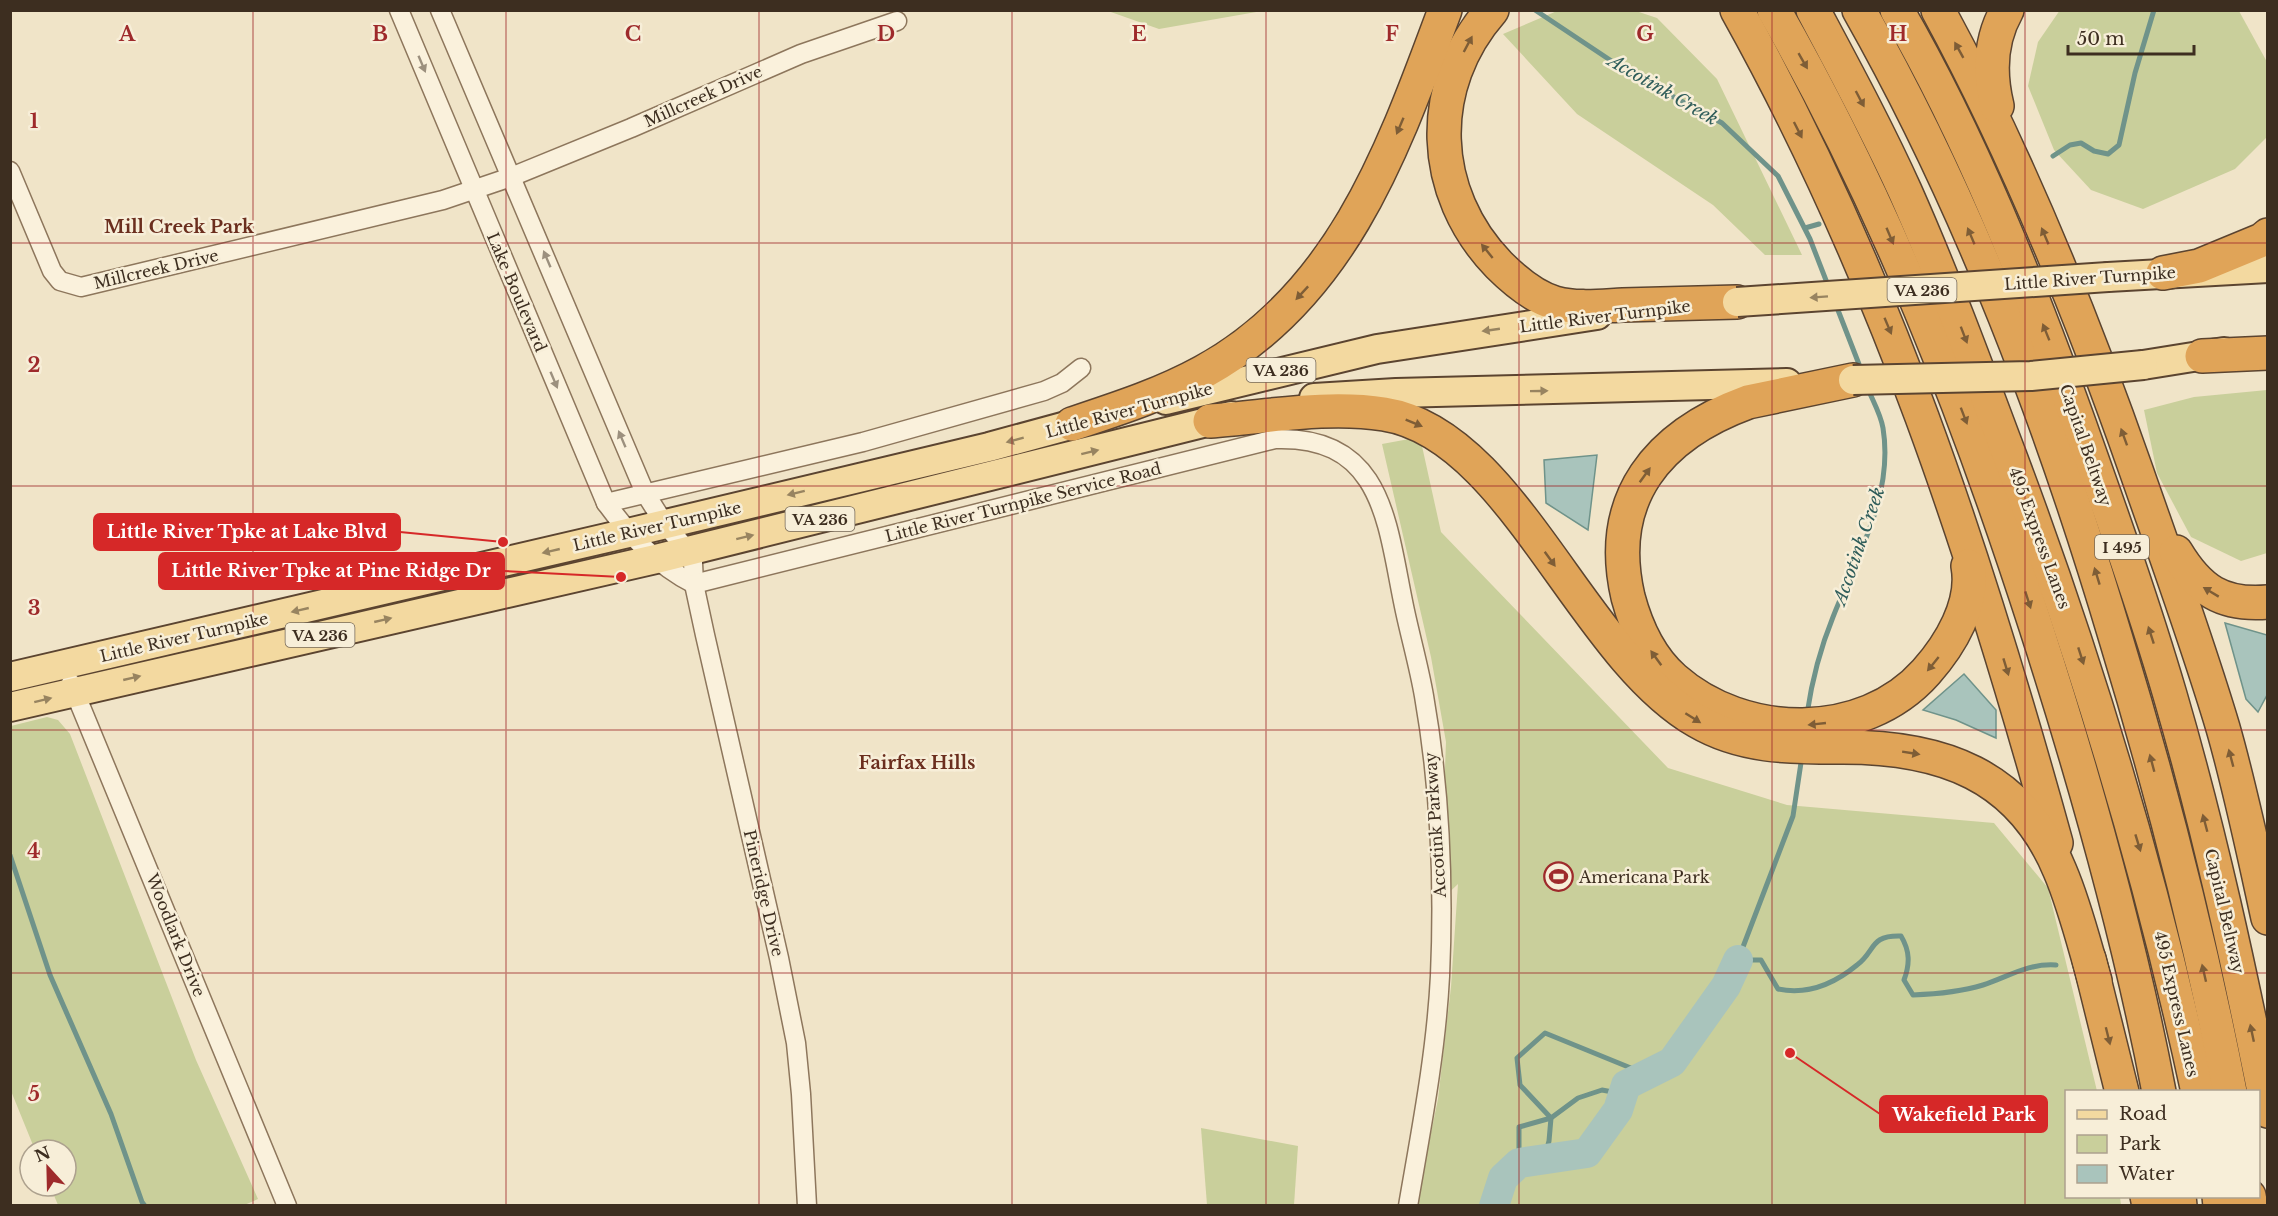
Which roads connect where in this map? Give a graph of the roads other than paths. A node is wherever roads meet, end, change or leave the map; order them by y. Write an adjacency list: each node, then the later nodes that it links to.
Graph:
1 (399, 10): 17 (street, Lake Boulevard, one-way to 17)
2 (440, 10): 15 (street)
3 (1445, 10): 13 (highway)
4 (1492, 10): 13 (highway, one-way to 4)
5 (1735, 10): 34 (highway, one-way to 34)
6 (1774, 10): 49 (highway, one-way to 49)
7 (1813, 10): 50 (highway, 495 Express Lanes, one-way to 50)
8 (1859, 10): 51 (highway, 495 Express Lanes / I 495, one-way to 8)
9 (1897, 10): 52 (highway, Capital Beltway / I 495, one-way to 9)
10 (1938, 10): 16 (highway, one-way to 10)
11 (2007, 10): 16 (highway)
12 (897, 21): 15 (street, Millcreek Drive)
13 (1437, 76): 21 (highway, one-way to 13); 29 (highway, one-way to 29)
14 (10, 171): 17 (street, Millcreek Drive)
15 (511, 177): 17 (street, Millcreek Drive); 32 (street, one-way to 15)
16 (2020, 179): 31 (highway, one-way to 16)
17 (474, 190): 33 (street, Lake Boulevard, one-way to 33)
18 (2268, 235): 20 (highway)
19 (2268, 267): 20 (main road, Little River Turnpike / VA 236)
20 (2163, 273): 21 (main road, Little River Turnpike / VA 236, one-way to 21, bridge)
21 (1737, 302): 29 (main road, Little River Turnpike / VA 236, one-way to 29)
22 (2268, 344): 24 (main road)
23 (2268, 353): 24 (highway)
24 (2202, 356): 26 (main road, bridge)
25 (1080, 368): 32 (street)
26 (1853, 380): 27 (highway)
27 (1774, 390): 28 (main road, Little River Turnpike / VA 236, one-way to 27); 45 (highway, one-way to 27)
28 (1210, 422): 37 (main road, Little River Turnpike / VA 236, one-way to 28); 45 (highway, one-way to 45)
29 (1072, 424): 35 (main road, Little River Turnpike / VA 236, one-way to 35)
30 (1349, 458): 39 (street, Little River Turnpike Service Road); 55 (street, Accotink Parkway)
31 (2144, 492): 40 (highway, one-way to 31); 46 (highway, one-way to 31)
32 (645, 493): 33 (street); 35 (street)
33 (606, 503): 36 (street, Lake Boulevard)
34 (1957, 511): 45 (highway, one-way to 45); 47 (highway, one-way to 47)
35 (664, 523): 36 (main road, Little River Turnpike / VA 236); 37 (street)
36 (628, 533): 38 (street, Lake Boulevard); 41 (main road, Little River Turnpike / VA 236, one-way to 41)
37 (688, 551): 38 (main road, Little River Turnpike / VA 236); 39 (street, Pineridge Drive)
38 (656, 559): 39 (street); 43 (main road, Little River Turnpike / VA 236, one-way to 38)
39 (694, 584): 54 (street, Pineridge Drive)
40 (2268, 602)
41 (64, 665): 42 (main road, Little River Turnpike / VA 236); 43 (street, Woodlark Drive)
42 (10, 677)
43 (75, 692): 44 (main road, Little River Turnpike / VA 236, one-way to 43); 53 (street, Woodlark Drive)
44 (10, 708)
45 (1732, 725): 47 (highway, one-way to 47)
46 (2268, 918)
47 (2095, 981): 48 (highway, one-way to 48)
48 (2122, 1090)
49 (2159, 1090)
50 (2198, 1090)
51 (2230, 1090)
52 (2268, 1111)
53 (287, 1206)
54 (807, 1206)
55 (1408, 1206)

